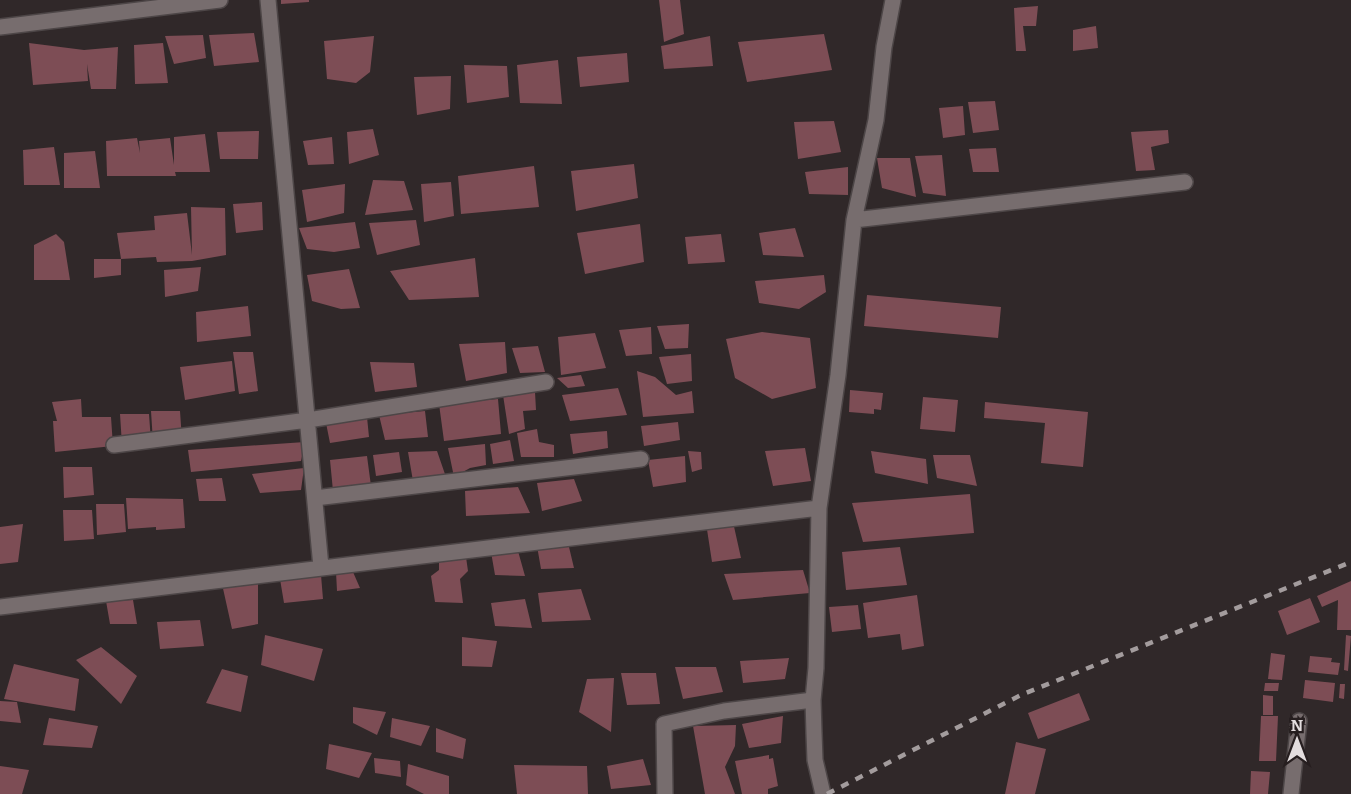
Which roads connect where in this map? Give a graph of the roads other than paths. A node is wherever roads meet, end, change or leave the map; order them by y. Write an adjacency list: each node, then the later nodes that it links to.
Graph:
1 (220, 0): 4 (street)
2 (268, 0): 8 (street)
3 (893, 0): 6 (street)
4 (0, 27)
5 (1185, 182): 6 (street)
6 (855, 220): 12 (street)
7 (546, 382): 8 (street)
8 (308, 420): 9 (street); 11 (street)
9 (114, 445)
10 (641, 459): 11 (street)
11 (315, 498): 13 (street)
12 (819, 508): 13 (street); 15 (street)
13 (321, 567): 14 (street)
14 (0, 607)
15 (813, 700): 17 (street); 18 (street)
16 (1299, 721): 19 (street)
17 (665, 794)
18 (823, 794)
19 (1291, 794)

